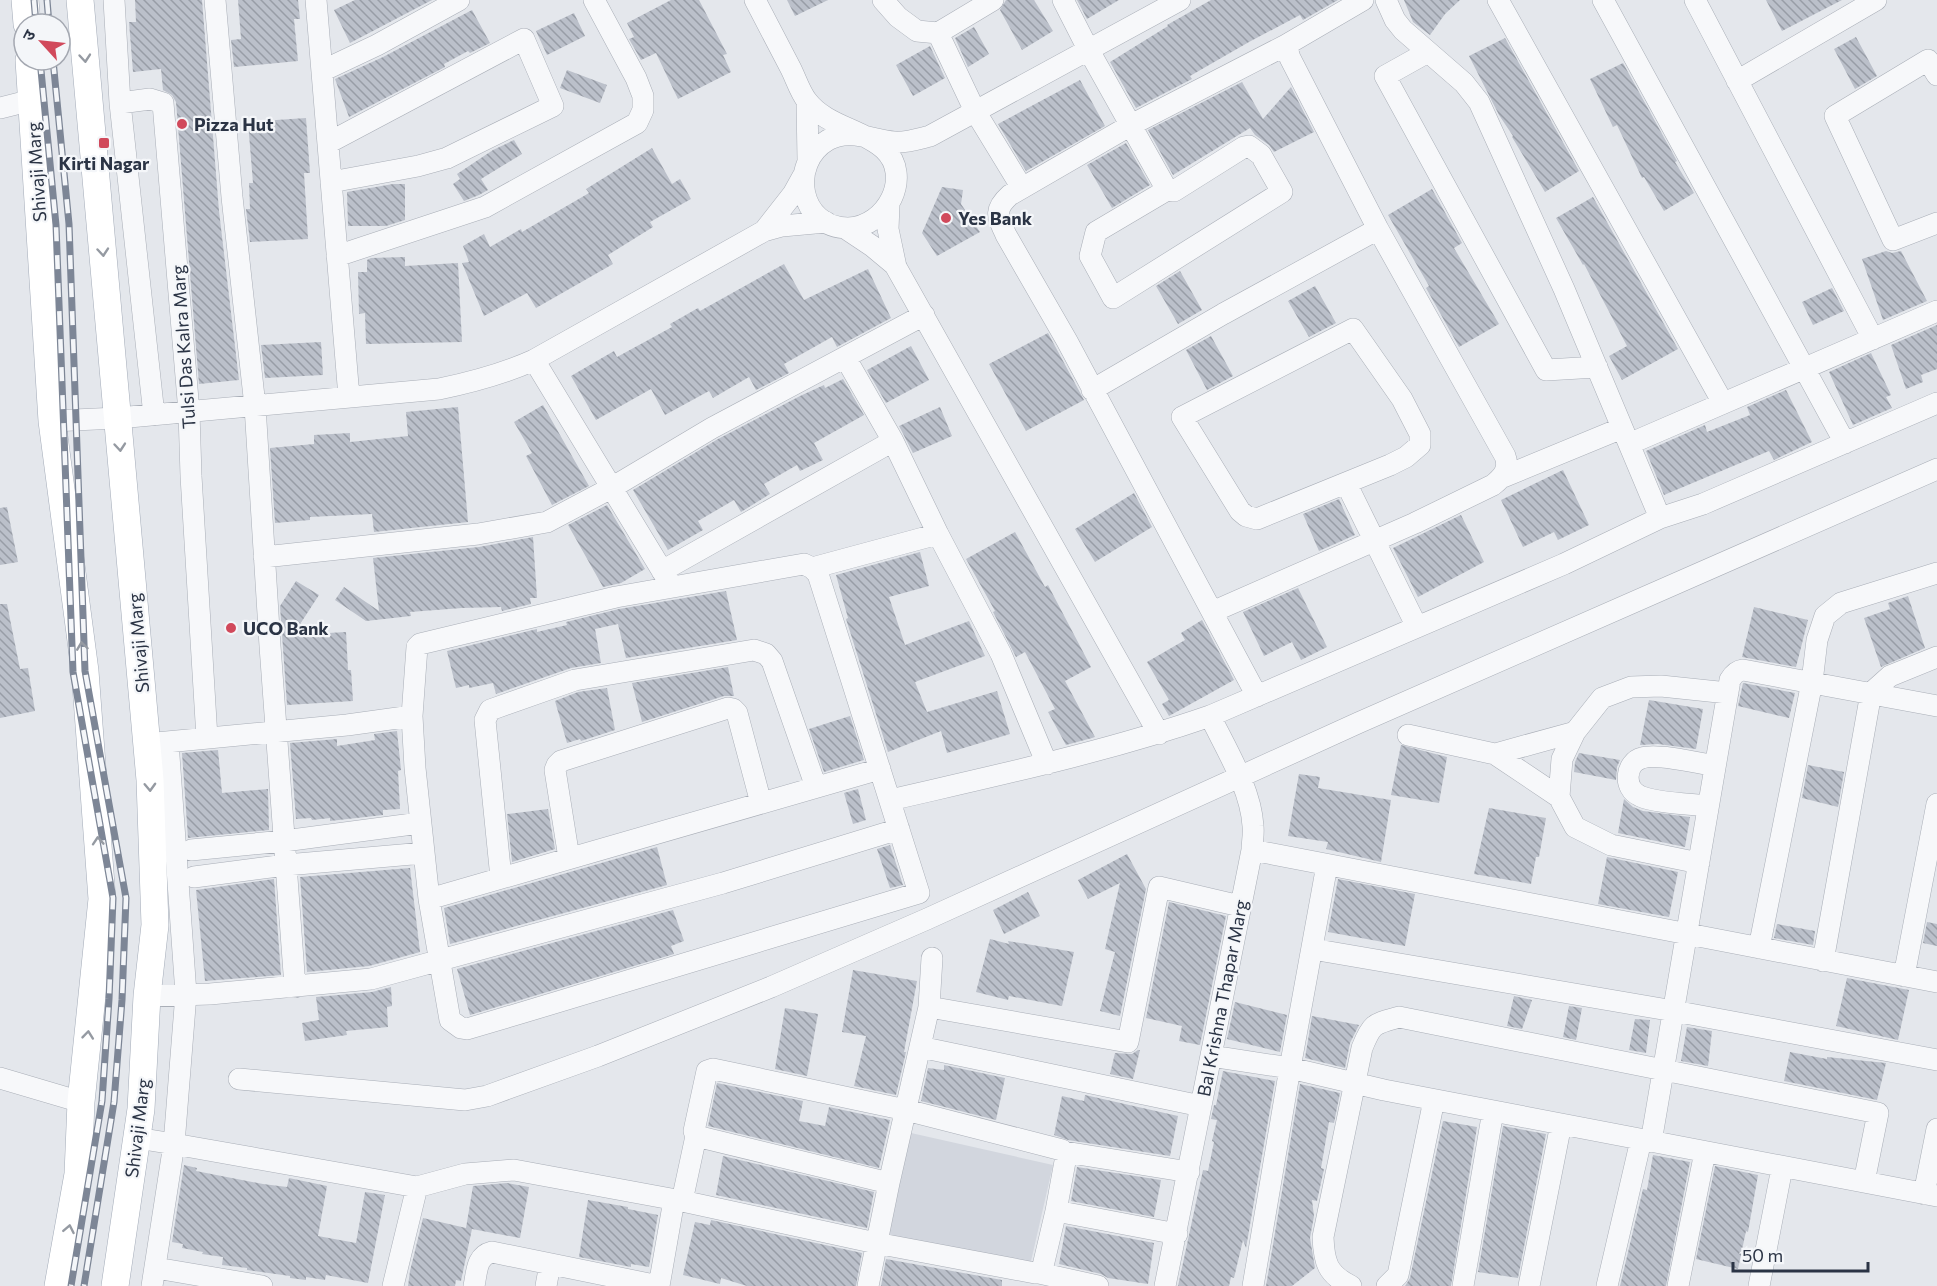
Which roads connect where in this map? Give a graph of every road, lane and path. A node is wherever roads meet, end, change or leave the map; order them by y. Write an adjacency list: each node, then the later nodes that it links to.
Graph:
1 (80, 0): 61 (main road, Shivaji Marg, one-way to 61)
2 (114, 0): 28 (street)
3 (215, 0): 58 (street)
4 (316, 0): 22 (street)
5 (459, 0): 22 (street)
6 (594, 0): 45 (street)
7 (755, 0): 27 (street)
8 (883, 0): 18 (street)
9 (993, 0): 18 (street)
10 (1063, 0): 20 (street)
11 (1180, 0): 20 (street)
12 (1363, 0): 19 (street)
13 (1386, 0): 21 (street)
14 (1498, 0): 56 (street)
15 (1603, 0): 53 (street)
16 (1695, 0): 25 (street)
17 (1876, 0): 25 (street)
18 (938, 33): 30 (street)
19 (1286, 45): 31 (street); 43 (street)
20 (1088, 49): 30 (street); 31 (street)
21 (1428, 52): 52 (street); 52 (street)
22 (322, 71): 34 (street)
23 (30, 72): 26 (main road, Shivaji Marg)
24 (1937, 75): 41 (street)
25 (1737, 81): 49 (street)
26 (32, 100): 29 (street); 62 (main road, Shivaji Marg)
27 (807, 101): 32 (street); 35 (street)
28 (120, 103): 59 (street, Tulsi Das Kalra Marg); 60 (street)
29 (0, 108)
30 (975, 111): 33 (street); 38 (street)
31 (1131, 125): 38 (street); 39 (street)
32 (861, 135): 33 (street); 35 (street); 36 (street)
33 (930, 136): 36 (street)
34 (328, 143): 37 (street); 37 (street)
35 (805, 168): 42 (street); 44 (street)
36 (895, 174): 40 (street)
37 (332, 182): 45 (street)
38 (1022, 188): 54 (street)
39 (1167, 190): 39 (street)
40 (889, 205): 42 (street); 46 (street)
41 (1937, 223)
42 (836, 225): 44 (street); 46 (street)
43 (1378, 229): 54 (street); 67 (street)
44 (764, 231): 51 (street)
45 (337, 256): 55 (street)
46 (896, 267): 48 (street)
47 (1937, 311): 49 (street)
48 (924, 315): 50 (street); 89 (street)
49 (1873, 339): 53 (street)
50 (845, 357): 64 (street); 69 (street)
51 (534, 360): 55 (street); 69 (street)
52 (1597, 367): 63 (street)
53 (1804, 368): 56 (street); 65 (street)
54 (1092, 390): 77 (street)
55 (349, 397): 58 (street)
56 (1723, 403): 63 (street)
57 (1937, 403): 65 (street)
58 (255, 406): 59 (street); 73 (street)
59 (189, 412): 60 (street); 91 (street, Tulsi Das Kalra Marg)
60 (154, 415): 61 (street)
61 (118, 418): 62 (street); 92 (main road, Shivaji Marg, one-way to 92)
62 (52, 421): 140 (main road, Shivaji Marg, one-way to 62)
63 (1626, 436): 67 (street); 70 (street)
64 (893, 441): 71 (street); 76 (street)
65 (1845, 443): 70 (street)
66 (1937, 469): 97 (street)
67 (1503, 477): 72 (street)
68 (1346, 483): 68 (street); 72 (street)
69 (613, 487): 73 (street); 76 (street)
70 (1660, 518): 78 (street)
71 (938, 534): 74 (street); 94 (street)
72 (1374, 541): 77 (street); 78 (street)
73 (264, 557): 87 (street)
74 (812, 568): 76 (street); 96 (street)
75 (1937, 573): 80 (street)
76 (667, 579): 85 (street)
77 (1212, 612): 83 (street)
78 (1417, 627): 83 (street)
79 (1937, 657): 82 (street)
80 (1812, 682): 81 (street); 82 (street); 119 (street)
81 (1728, 693): 88 (street); 95 (street)
82 (1871, 693): 84 (street); 123 (street)
83 (1257, 696): 86 (street)
84 (1937, 706)
85 (412, 716): 87 (street); 104 (street)
86 (1210, 716): 89 (street); 97 (street, Bal Krishna Thapar Marg)
87 (276, 731): 91 (street); 106 (street)
88 (1575, 732): 93 (street); 99 (street)
89 (1159, 734): 94 (street)
90 (1408, 735): 93 (street)
91 (207, 738): 92 (street)
92 (157, 743): 127 (street); 128 (main road, Shivaji Marg, one-way to 128)
93 (1495, 754): 99 (street)
94 (1047, 764): 100 (street)
95 (1715, 765): 103 (street); 103 (street)
96 (880, 769): 98 (street); 100 (street)
97 (1239, 776): 108 (street, Bal Krishna Thapar Marg); 137 (street)
98 (816, 787): 101 (street); 115 (street)
99 (1559, 797): 111 (street)
100 (890, 800): 105 (street)
101 (761, 803): 110 (street); 110 (street)
102 (1937, 804): 124 (street)
103 (1708, 806): 111 (street)
104 (420, 824): 106 (street); 109 (street)
105 (899, 829): 122 (street); 122 (street)
106 (284, 841): 107 (street); 113 (street)
107 (191, 850)
108 (1252, 850): 112 (street); 117 (street, Bal Krishna Thapar Marg)
109 (424, 853): 113 (street); 116 (street)
110 (568, 858): 115 (street)
111 (1699, 863): 118 (street)
112 (1328, 865): 118 (street); 120 (street)
113 (286, 866): 114 (street); 126 (street)
114 (194, 877)
115 (501, 878): 116 (street)
116 (429, 899): 122 (street)
117 (1240, 906): 129 (street); 132 (street, Bal Krishna Thapar Marg)
118 (1686, 934): 119 (street); 130 (street)
119 (1759, 948): 123 (street)
120 (1312, 949): 130 (street); 134 (street)
121 (932, 958): 129 (street)
122 (440, 961): 126 (street)
123 (1823, 961): 124 (street)
124 (1904, 976): 125 (street)
125 (1937, 982)
126 (295, 987): 127 (street)
127 (186, 994): 128 (street); 149 (street)
128 (147, 996): 147 (main road, Shivaji Marg)
129 (929, 1007): 131 (street)
130 (1674, 1011): 133 (street); 135 (street)
131 (920, 1047): 141 (street); 142 (street)
132 (1211, 1056): 134 (street); 141 (street, Bal Krishna Thapar Marg)
133 (1937, 1060)
134 (1290, 1068): 138 (street); 175 (street)
135 (1663, 1071): 138 (street); 148 (street); 154 (street)
136 (0, 1078): 140 (street)
137 (239, 1079)
138 (1355, 1083): 139 (street); 176 (street)
139 (1434, 1100): 143 (street); 177 (street)
140 (81, 1102): 166 (main road, Shivaji Marg, one-way to 140)
141 (1201, 1106): 153 (street, Bal Krishna Thapar Marg)
142 (906, 1110): 146 (street); 150 (street); 155 (street)
143 (1493, 1111): 144 (street); 178 (street)
144 (1561, 1124): 148 (street); 179 (street)
145 (1937, 1129): 157 (street)
146 (696, 1137): 155 (street); 158 (street)
147 (137, 1138): 149 (street); 167 (main road, Shivaji Marg)
148 (1646, 1141): 151 (street); 180 (street)
149 (174, 1144): 156 (street); 164 (street)
150 (1065, 1152): 153 (street); 159 (street)
151 (1705, 1152): 152 (street); 181 (street)
152 (1782, 1167): 154 (street); 182 (street)
153 (1189, 1172): 160 (street, Bal Krishna Thapar Marg)
154 (1864, 1182): 157 (street)
155 (889, 1183): 161 (street)
156 (417, 1187): 158 (street); 168 (street)
157 (1930, 1195)
158 (678, 1200): 161 (street); 171 (street)
159 (1056, 1211): 160 (street); 163 (street)
160 (1177, 1234): 174 (street, Bal Krishna Thapar Marg)
161 (876, 1243): 163 (street); 172 (street)
162 (550, 1264): 169 (street); 170 (street); 171 (street)
163 (1039, 1273): 173 (street)
164 (154, 1277): 165 (street)
165 (250, 1285)
166 (58, 1286)
167 (115, 1286)
168 (393, 1286)
169 (474, 1286)
170 (546, 1286)
171 (659, 1286)
172 (868, 1286)
173 (1098, 1286)
174 (1165, 1286)
175 (1253, 1286)
176 (1351, 1286)
177 (1388, 1286)
178 (1463, 1286)
179 (1530, 1286)
180 (1607, 1286)
181 (1678, 1286)
182 (1759, 1286)

